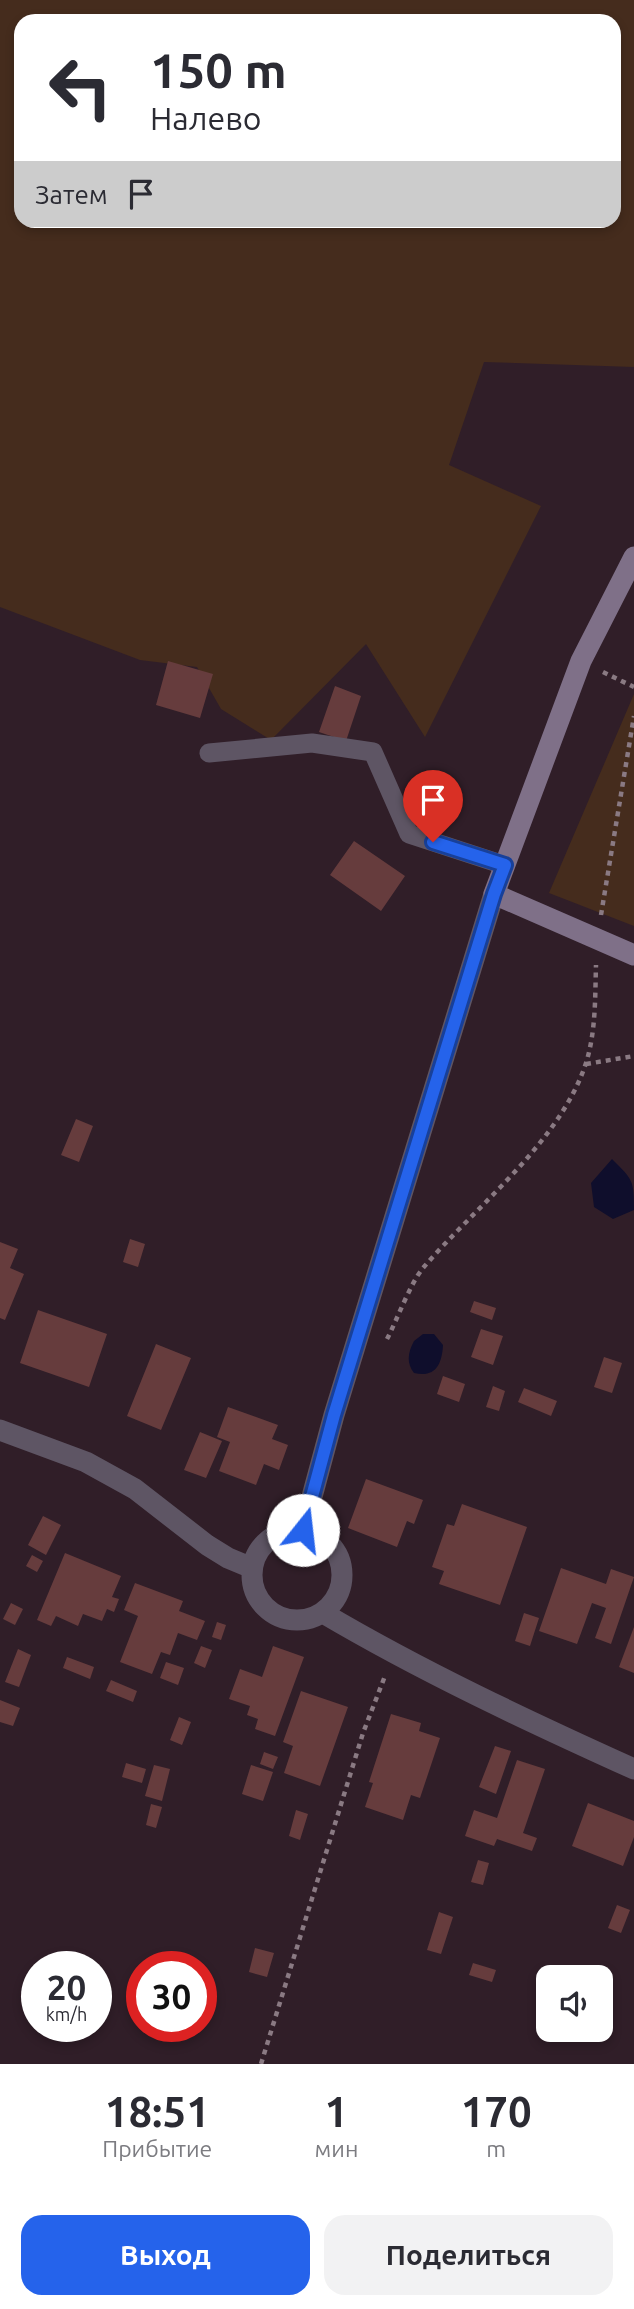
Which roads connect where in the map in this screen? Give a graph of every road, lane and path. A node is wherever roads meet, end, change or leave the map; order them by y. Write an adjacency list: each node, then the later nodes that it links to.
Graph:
1 (634, 557): 2 (street)
2 (581, 661): 3 (path); 6 (street)
3 (634, 687)
4 (634, 716): 8 (path)
5 (209, 753): 6 (lane)
6 (505, 865): 7 (street)
7 (494, 894): 10 (street); 15 (street)
8 (600, 923)
9 (597, 955): 12 (path)
10 (634, 955)
11 (634, 1056): 12 (path)
12 (586, 1065): 13 (path)
13 (385, 1344)
14 (0, 1430): 16 (street)
15 (303, 1530): 16 (street); 17 (street)
16 (252, 1568): 17 (street)
17 (323, 1613): 18 (street)
18 (393, 1653): 19 (street); 20 (path)
19 (634, 1769)
20 (261, 2064)

